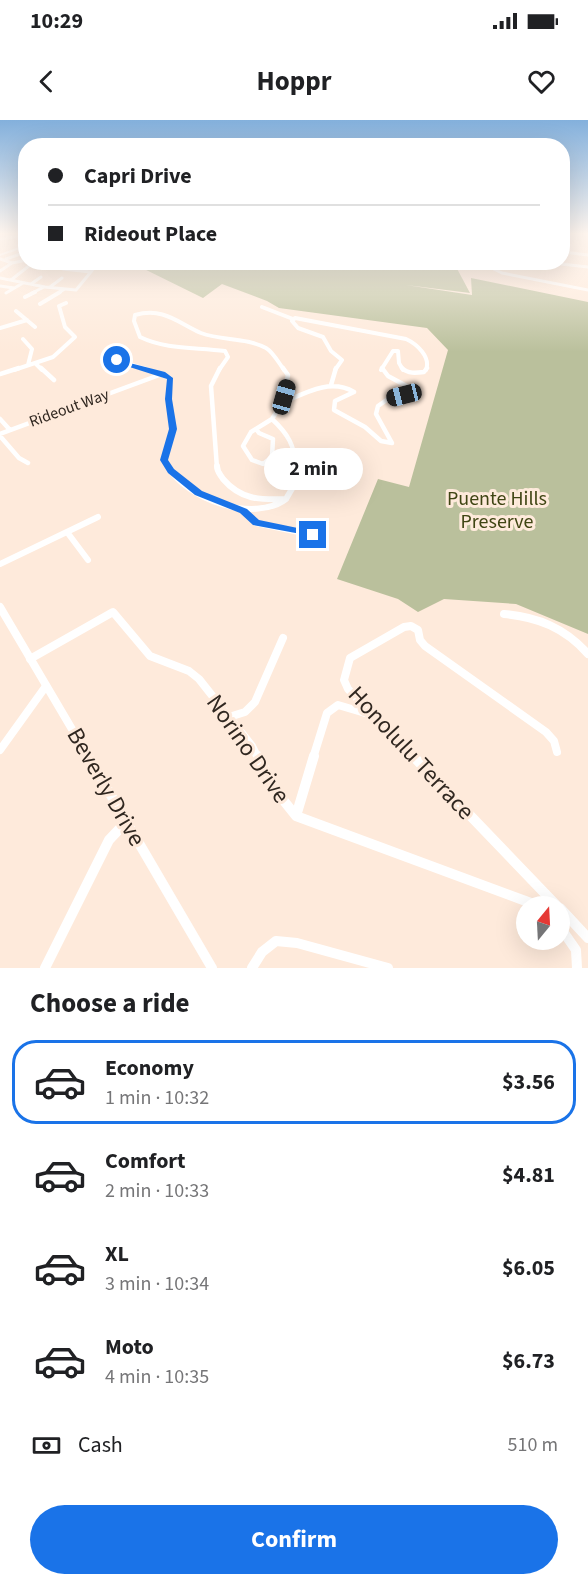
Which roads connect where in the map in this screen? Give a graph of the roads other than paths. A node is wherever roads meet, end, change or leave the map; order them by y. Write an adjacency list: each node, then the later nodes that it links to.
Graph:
1 (19, 274): 9 (street)
2 (90, 274): 17 (street)
3 (505, 274): 8 (street)
4 (538, 274): 8 (street)
5 (41, 277): 12 (street)
6 (0, 278): 9 (street)
7 (62, 278): 14 (street)
8 (533, 279): 16 (street)
9 (11, 280): 11 (street)
10 (582, 282): 16 (street)
11 (24, 283): 12 (street); 15 (street)
12 (30, 284): 14 (street)
13 (0, 286): 15 (street)
14 (47, 287): 17 (street); 20 (street)
15 (14, 288): 19 (street)
16 (577, 288): 18 (street)
17 (65, 289): 22 (street)
18 (588, 290)
19 (6, 293)
20 (25, 297)
21 (66, 303): 31 (street)
22 (40, 304)
23 (262, 307): 25 (street)
24 (16, 311): 26 (street)
25 (293, 319): 36 (street); 36 (street)
26 (27, 320): 27 (street); 28 (street)
27 (35, 327)
28 (0, 328)
29 (22, 339): 32 (street)
30 (117, 360): 34 (street)
31 (34, 363): 32 (street); 35 (street)
32 (28, 365): 33 (street)
33 (0, 374)
34 (163, 374): 41 (street, Rideout Way); 45 (street)
35 (54, 380)
36 (331, 385): 37 (street)
37 (282, 403): 39 (street); 44 (street)
38 (0, 419): 41 (street)
39 (272, 419): 40 (street); 44 (street)
40 (256, 429): 40 (street)
41 (10, 430): 42 (street, Rideout Way)
42 (0, 435): 43 (street)
43 (28, 463)
44 (286, 500): 45 (street)
45 (243, 511): 48 (street)
46 (98, 517): 47 (street)
47 (67, 532): 49 (street); 50 (street)
48 (313, 535)
49 (88, 560)
50 (0, 564)
51 (0, 607): 55 (street, Beverly Drive)
52 (504, 614): 54 (street)
53 (283, 638): 58 (street)
54 (588, 654)
55 (30, 658): 56 (street, Beverly Drive); 58 (street, Norino Drive)
56 (46, 686): 59 (street); 62 (street, Beverly Drive)
57 (373, 715): 60 (street, Honolulu Terrace); 61 (street); 63 (street, Honolulu Terrace)
58 (229, 717): 61 (street, Norino Drive)
59 (0, 750)
60 (557, 752)
61 (296, 816): 64 (street, Norino Drive)
62 (126, 822): 68 (street); 69 (street, Beverly Drive)
63 (547, 896)
64 (516, 897)
65 (570, 919): 66 (street, Honolulu Terrace)
66 (588, 938)
67 (570, 941): 72 (street)
68 (45, 968)
69 (212, 968)
70 (252, 968): 71 (street)
71 (388, 968)
72 (577, 968)

